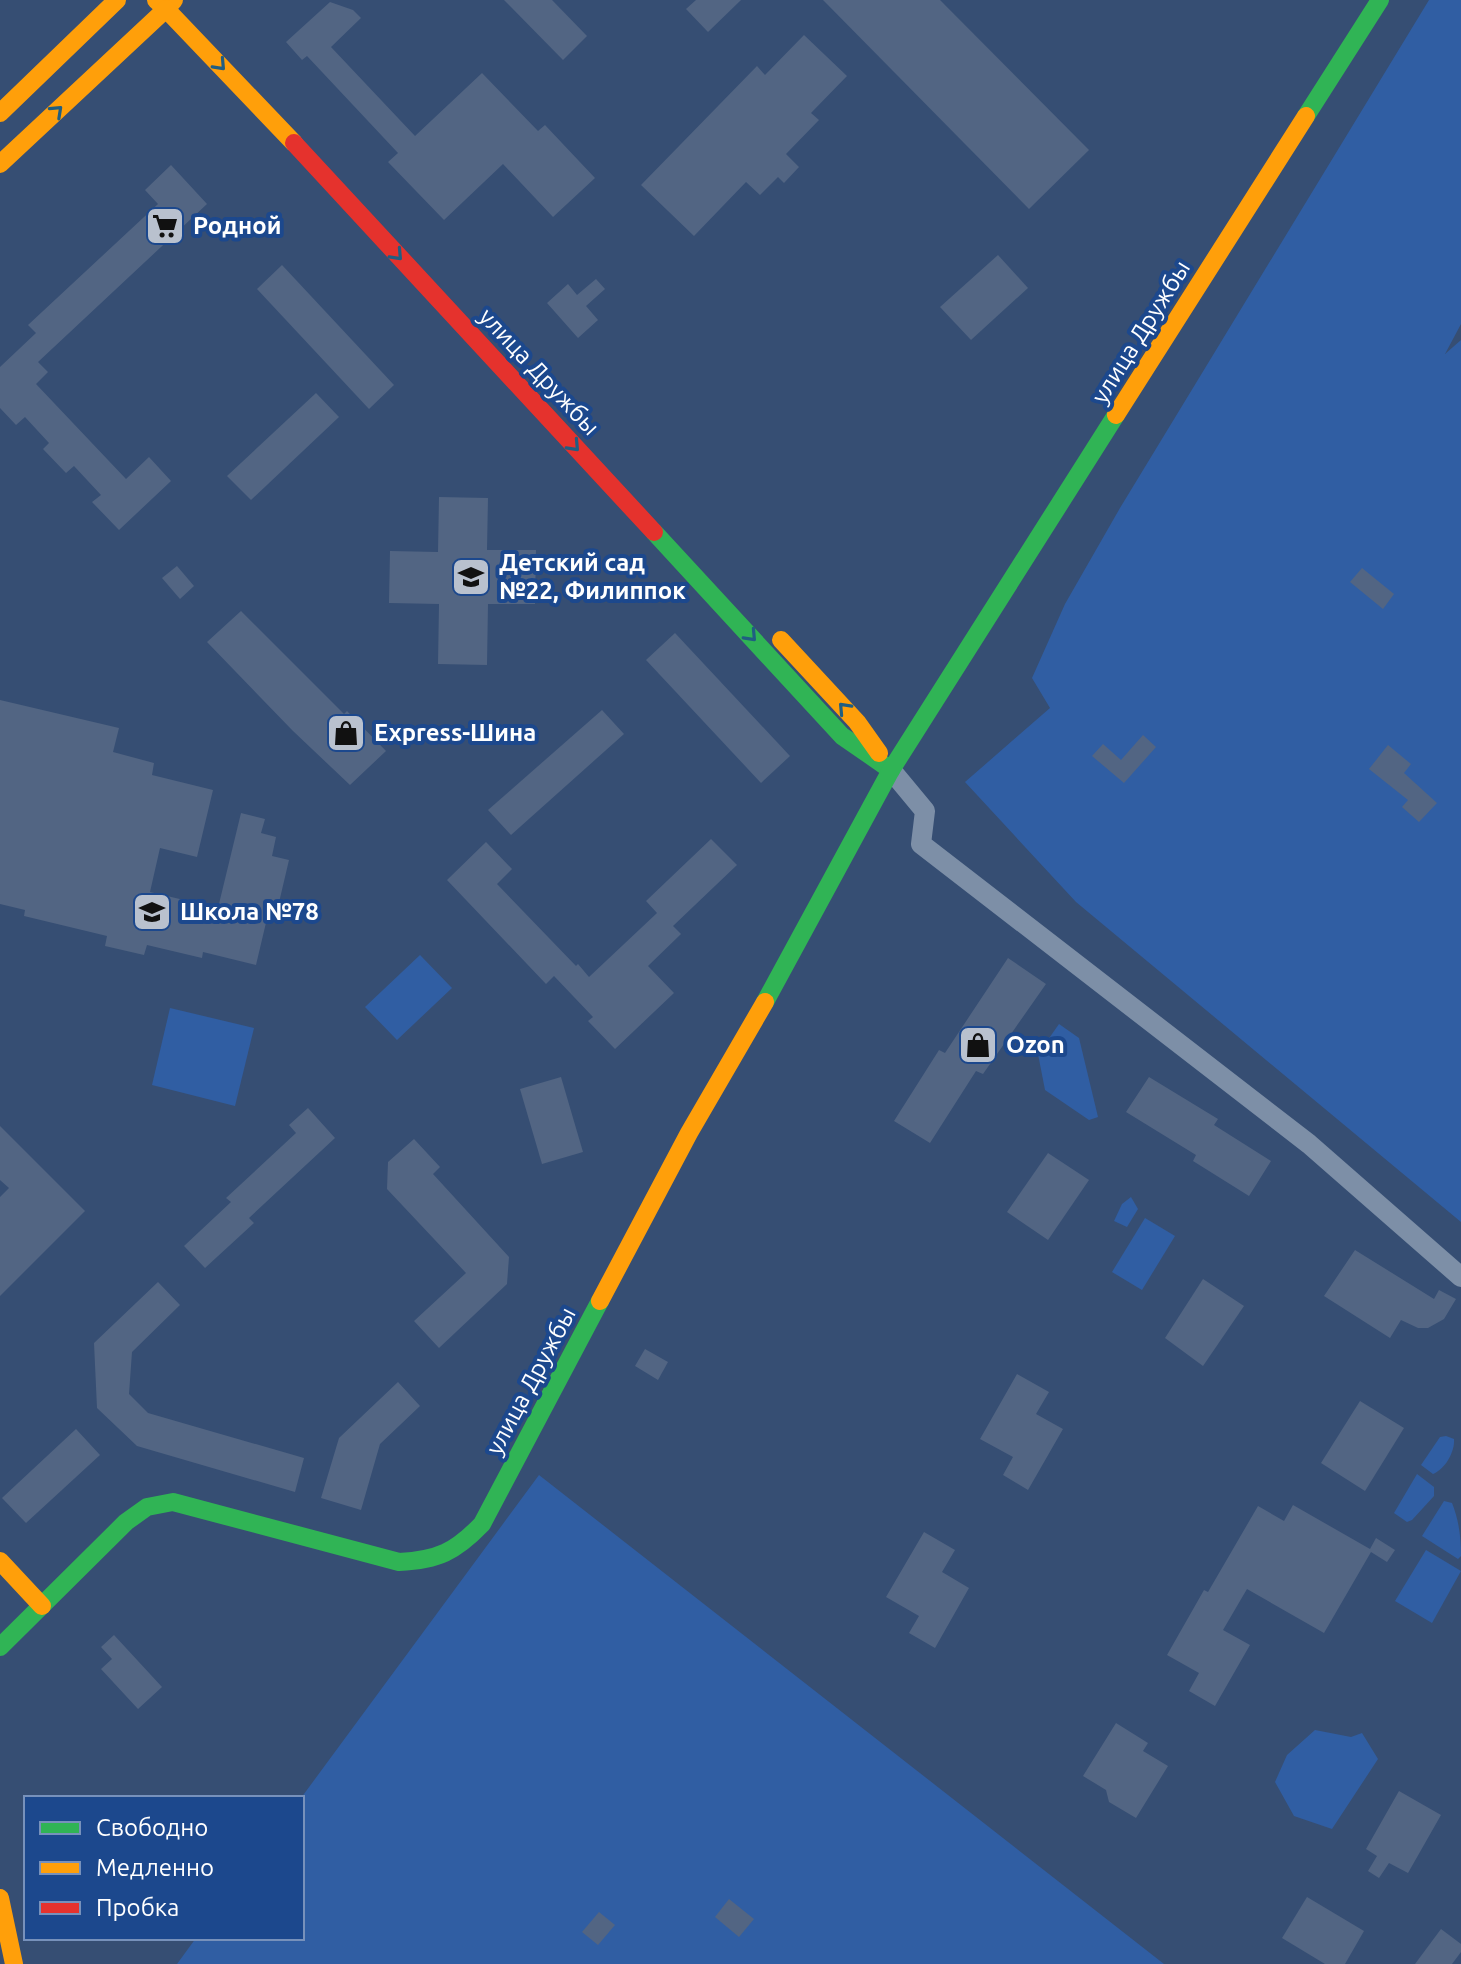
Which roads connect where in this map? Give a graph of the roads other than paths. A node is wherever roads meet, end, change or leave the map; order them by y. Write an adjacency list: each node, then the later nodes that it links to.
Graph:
1 (117, 0): 6 (street)
2 (1380, 0): 10 (street, улица Дружбы)
3 (169, 2): 4 (street); 7 (street, one-way to 3); 8 (street, улица Дружбы, one-way to 8)
4 (199, 17)
5 (262, 83): 8 (street, улица Дружбы)
6 (0, 113)
7 (0, 164)
8 (490, 337): 10 (street, улица Дружбы, one-way to 10)
9 (772, 631): 10 (street, one-way to 9)
10 (891, 770): 11 (street); 13 (street, улица Дружбы)
11 (1461, 1277)
12 (0, 1561): 13 (street)
13 (42, 1606): 14 (street, улица Дружбы)
14 (0, 1647)
15 (0, 1898): 16 (street)
16 (14, 1964)

